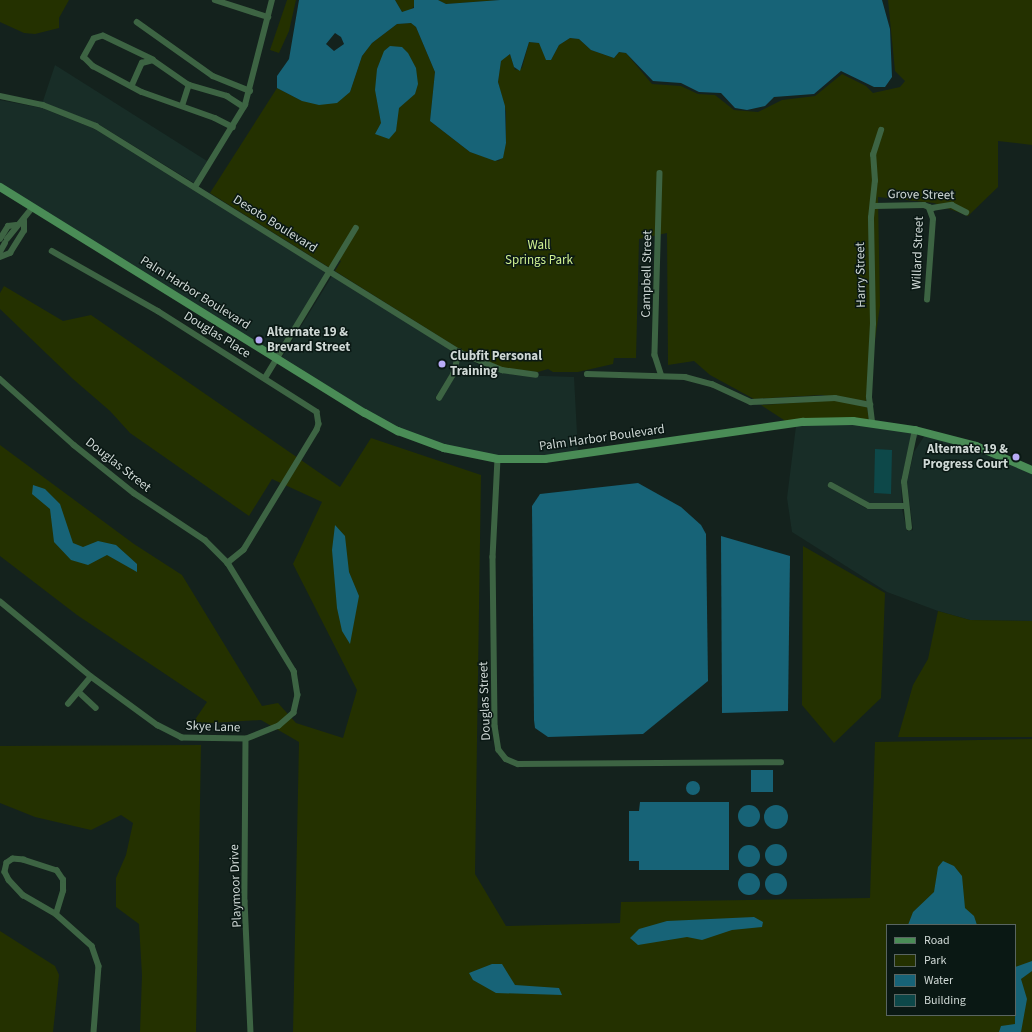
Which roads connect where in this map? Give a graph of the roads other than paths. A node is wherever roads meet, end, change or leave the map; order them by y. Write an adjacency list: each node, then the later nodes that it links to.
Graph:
1 (215, 0): 3 (street)
2 (272, 0): 3 (street)
3 (268, 17): 8 (street)
4 (137, 22): 8 (street)
5 (152, 60): 6 (street); 6 (street); 7 (street)
6 (132, 85): 10 (street)
7 (189, 86): 10 (street); 11 (street)
8 (250, 91): 11 (street)
9 (0, 96): 16 (street, Desoto Boulevard)
10 (182, 106): 12 (street)
11 (244, 107): 12 (street)
12 (233, 127): 16 (street)
13 (882, 130): 17 (street, Harry Street)
14 (660, 173): 32 (street, Campbell Street)
15 (0, 187): 18 (main road, Palm Harbor Boulevard)
16 (195, 187): 27 (street, Desoto Boulevard)
17 (874, 206): 19 (street, Grove Street); 37 (street, Harry Street)
18 (33, 207): 21 (street); 30 (main road, Palm Harbor Boulevard)
19 (929, 208): 20 (street, Grove Street); 28 (street, Willard Street)
20 (966, 212)
21 (24, 220): 23 (street); 26 (street)
22 (356, 228): 27 (street)
23 (4, 240): 25 (street)
24 (52, 251): 34 (street, Douglas Place)
25 (0, 252)
26 (0, 258)
27 (331, 272): 29 (street, Desoto Boulevard); 30 (street)
28 (927, 300)
29 (460, 352): 33 (street, Desoto Boulevard); 36 (street)
30 (278, 358): 34 (street); 40 (main road, Palm Harbor Boulevard)
31 (587, 374): 32 (street)
32 (661, 374): 37 (street)
33 (536, 375)
34 (266, 378): 45 (street, Douglas Place)
35 (0, 379): 45 (street, Douglas Street)
36 (439, 398)
37 (870, 405): 38 (street, Harry Street)
38 (872, 422): 39 (main road, Palm Harbor Boulevard); 40 (main road, Palm Harbor Boulevard)
39 (915, 430): 41 (main road, Palm Harbor Boulevard); 43 (street)
40 (498, 459): 52 (street, Douglas Street)
41 (1032, 470)
42 (831, 485): 43 (street)
43 (905, 506): 44 (street)
44 (909, 528)
45 (228, 563): 51 (street, Skye Lane)
46 (0, 602): 47 (street, Skye Lane)
47 (91, 677): 48 (street); 51 (street, Skye Lane)
48 (79, 692): 49 (street); 50 (street)
49 (68, 704)
50 (96, 708)
51 (246, 739): 55 (street, Playmoor Drive)
52 (781, 762)
53 (56, 914): 53 (street); 54 (street)
54 (94, 1032)
55 (251, 1032)

